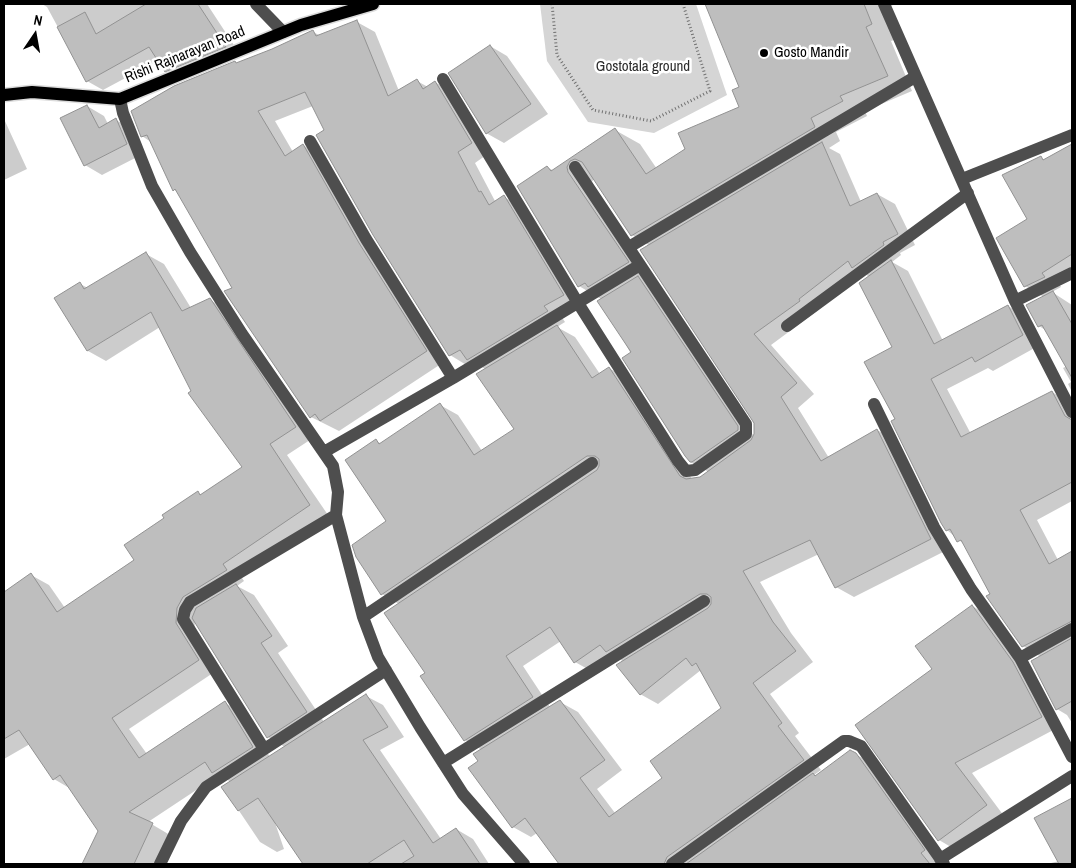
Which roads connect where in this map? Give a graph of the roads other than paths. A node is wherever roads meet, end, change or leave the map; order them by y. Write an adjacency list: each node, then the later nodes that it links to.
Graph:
1 (256, 4): 4 (street)
2 (373, 4): 4 (main road, Rishi Rajnarayan Road)
3 (884, 4): 5 (street)
4 (283, 32): 8 (main road, Rishi Rajnarayan Road)
5 (915, 77): 12 (street); 14 (street)
6 (443, 79): 18 (street)
7 (4, 95): 8 (main road, Rishi Rajnarayan Road)
8 (120, 99): 23 (street)
9 (1072, 135): 12 (street)
10 (310, 141): 20 (street)
11 (575, 167): 14 (street)
12 (962, 179): 13 (street)
13 (968, 193): 17 (street); 19 (street)
14 (629, 247): 15 (street)
15 (640, 265): 18 (street); 18 (street)
16 (1072, 273): 17 (street)
17 (1015, 301): 22 (street)
18 (578, 304): 20 (street)
19 (787, 326)
20 (454, 378): 23 (street)
21 (874, 404): 29 (street)
22 (1072, 412)
23 (324, 452): 25 (street)
24 (592, 463): 27 (street)
25 (336, 514): 27 (street); 31 (street)
26 (704, 601): 33 (street)
27 (363, 617): 30 (street)
28 (1072, 629): 29 (street)
29 (1020, 658): 32 (street)
30 (386, 670): 31 (street); 33 (street)
31 (264, 749): 36 (street)
32 (1072, 757)
33 (442, 763): 37 (street)
34 (1072, 776): 35 (street)
35 (942, 861): 38 (street)
36 (160, 864)
37 (524, 864)
38 (672, 864)

